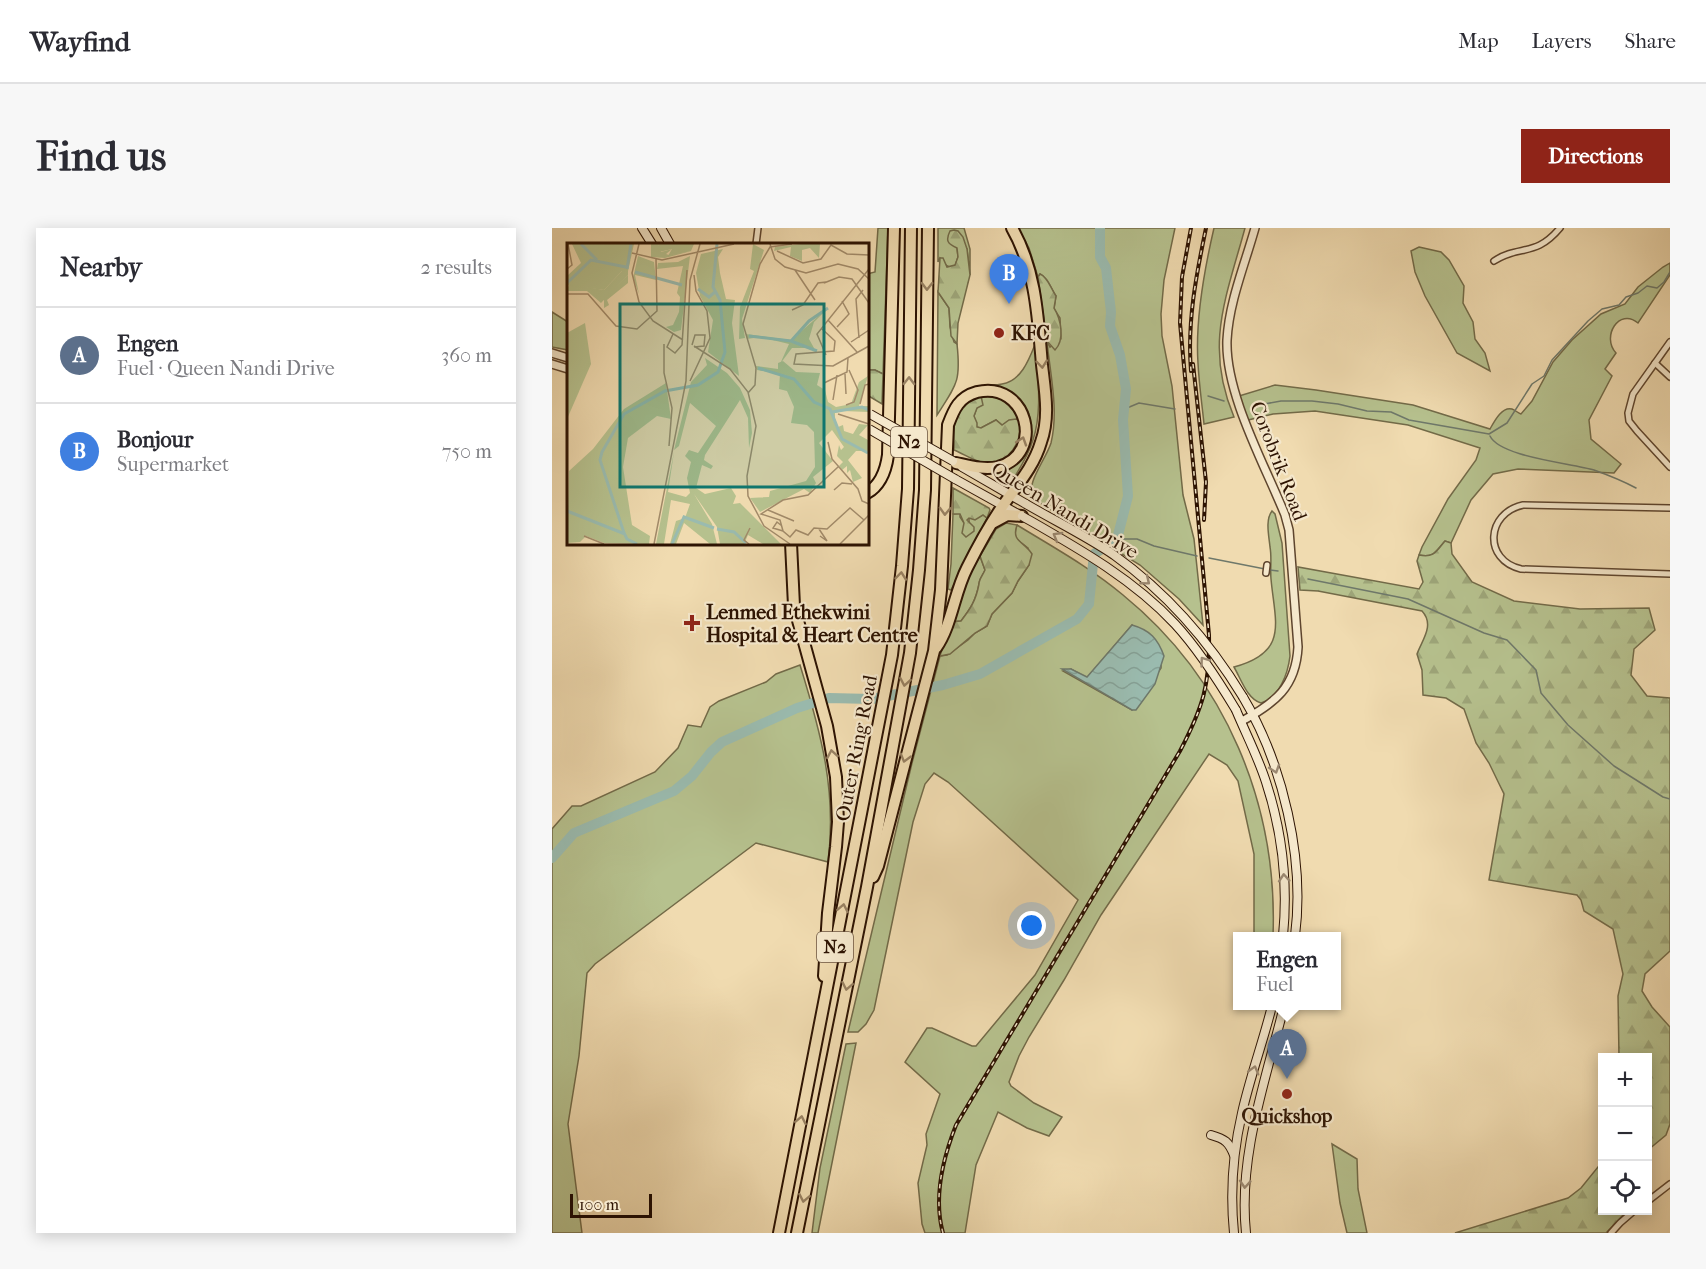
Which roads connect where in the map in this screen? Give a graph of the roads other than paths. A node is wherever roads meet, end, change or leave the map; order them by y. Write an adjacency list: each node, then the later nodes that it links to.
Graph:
1 (642, 228): 10 (main road)
2 (661, 228): 11 (main road)
3 (758, 228): 12 (street)
4 (894, 228): 25 (highway)
5 (911, 228): 43 (highway, Outer Ring Road / N2, one-way to 5)
6 (928, 228): 38 (highway, Outer Ring Road / N2, one-way to 38)
7 (1012, 228): 26 (highway, one-way to 26)
8 (1255, 228): 36 (street, Corobrik Road)
9 (1560, 228): 13 (street)
10 (650, 243)
11 (669, 243)
12 (756, 243)
13 (1494, 261)
14 (1670, 342): 17 (street)
15 (552, 353): 16 (street)
16 (567, 358)
17 (1654, 363): 20 (street); 24 (street)
18 (552, 364): 19 (street)
19 (567, 369)
20 (1670, 377)
21 (869, 413): 23 (main road, Queen Nandi Drive, bridge)
22 (868, 428): 27 (main road, Queen Nandi Drive, bridge)
23 (955, 462): 26 (main road, Queen Nandi Drive); 35 (highway, one-way to 35)
24 (1670, 467)
25 (868, 493)
26 (1011, 495): 27 (highway); 36 (main road, Queen Nandi Drive, one-way to 36, bridge)
27 (1003, 506): 29 (main road, Queen Nandi Drive); 30 (highway)
28 (1670, 508): 34 (street)
29 (1022, 516): 30 (highway); 37 (main road, Queen Nandi Drive, one-way to 29, bridge)
30 (993, 522): 35 (highway)
31 (791, 544): 43 (highway, one-way to 31)
32 (1267, 566): 33 (street)
33 (1266, 573)
34 (1670, 574)
35 (933, 655): 38 (highway, one-way to 38)
36 (1254, 715): 37 (street, Corobrik Road); 40 (main road, Queen Nandi Drive, one-way to 40)
37 (1242, 721): 39 (main road, Queen Nandi Drive, one-way to 37)
38 (867, 887): 50 (highway, Outer Ring Road / N2, one-way to 50)
39 (1283, 932)
40 (1295, 932)
41 (1271, 1010): 45 (main road, one-way to 41)
42 (1283, 1010): 52 (main road, one-way to 52)
43 (820, 1021): 49 (highway, Outer Ring Road / N2, one-way to 43)
44 (1212, 1135): 45 (main road)
45 (1235, 1156): 51 (main road)
46 (1670, 1184): 47 (street)
47 (1652, 1197)
48 (1629, 1215): 53 (street)
49 (779, 1233)
50 (797, 1233)
51 (1234, 1233)
52 (1246, 1233)
53 (1611, 1233)

